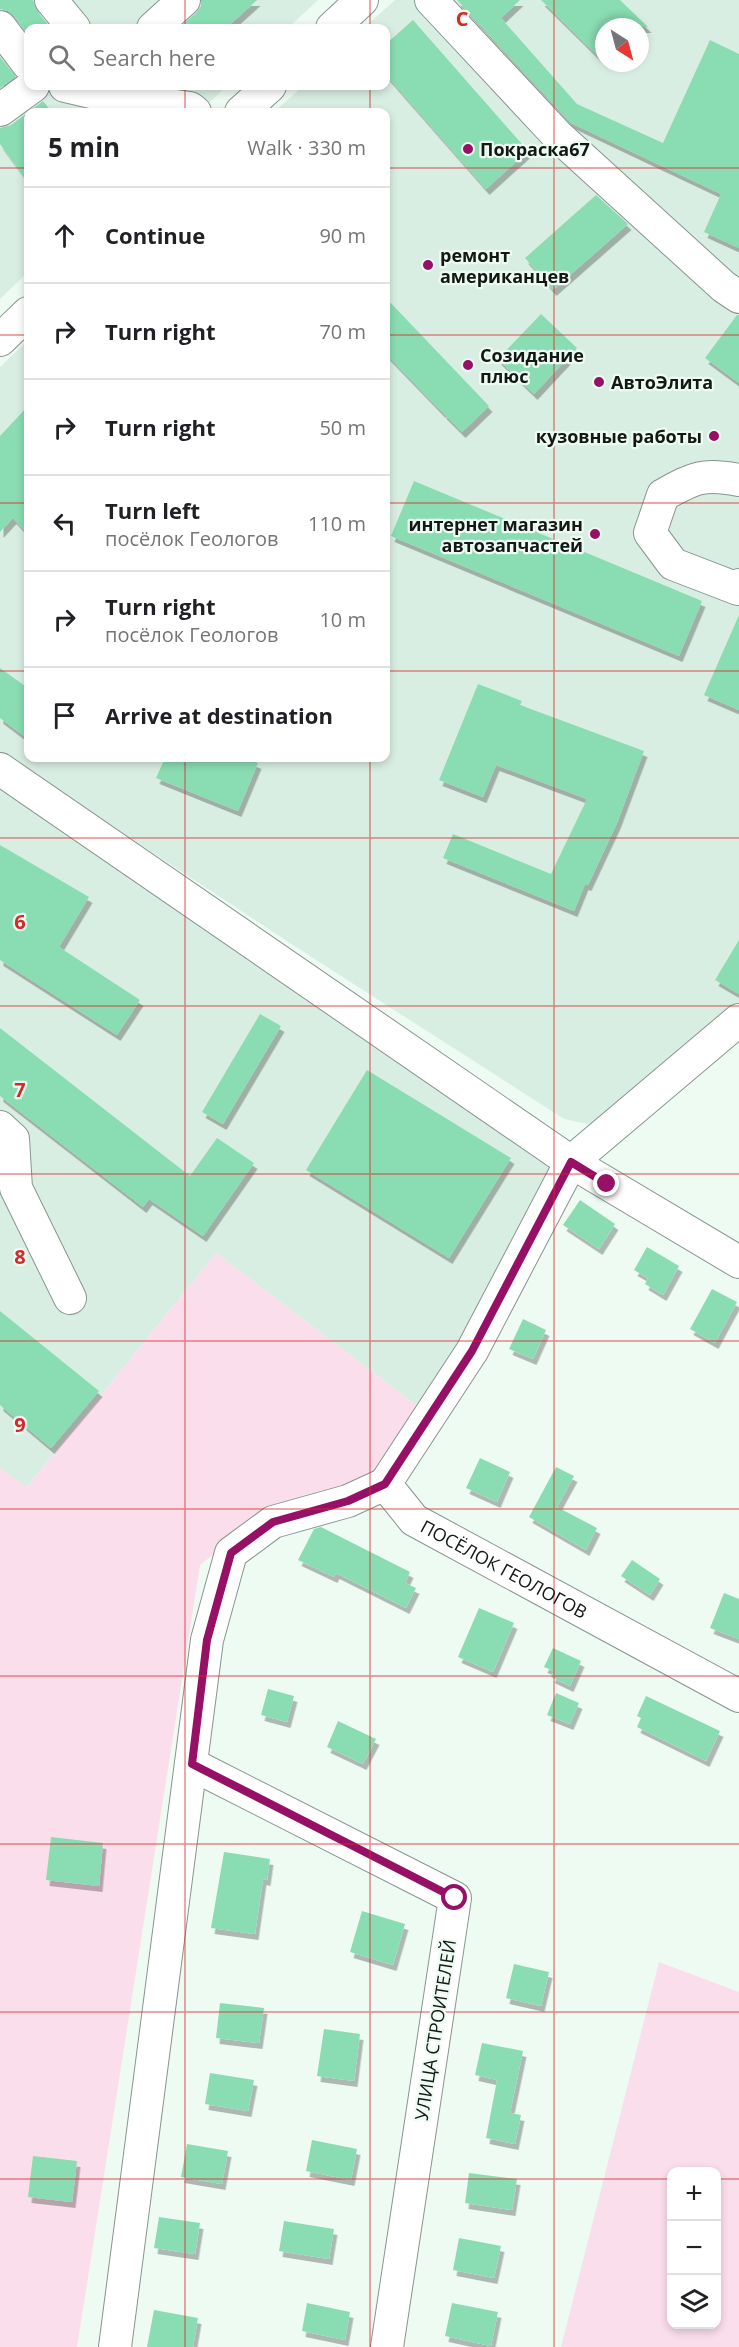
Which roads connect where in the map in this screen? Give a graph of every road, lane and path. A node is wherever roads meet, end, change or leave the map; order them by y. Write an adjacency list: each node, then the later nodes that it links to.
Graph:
1 (51, 0): 5 (street)
2 (184, 0): 6 (street)
3 (362, 0): 7 (street)
4 (431, 0): 16 (street)
5 (71, 24)
6 (157, 24)
7 (336, 24)
8 (0, 27): 9 (street)
9 (24, 59)
10 (28, 90): 15 (street)
11 (266, 90): 14 (street)
12 (109, 91): 13 (street)
13 (189, 102)
14 (246, 108)
15 (0, 110)
16 (739, 297)
17 (24, 317): 18 (street)
18 (0, 340)
19 (739, 480): 20 (street)
20 (739, 585)
21 (0, 769): 24 (street)
22 (739, 1020): 24 (street)
23 (0, 1127): 26 (street)
24 (571, 1162): 25 (street); 27 (street)
25 (739, 1262)
26 (70, 1298)
27 (385, 1484): 28 (street, ПОСЁЛОК ГЕОЛОГОВ); 29 (street)
28 (739, 1696)
29 (192, 1764): 30 (street); 31 (street, УЛИЦА СТРОИТЕЛЕЙ)
30 (115, 2347)
31 (387, 2347)

